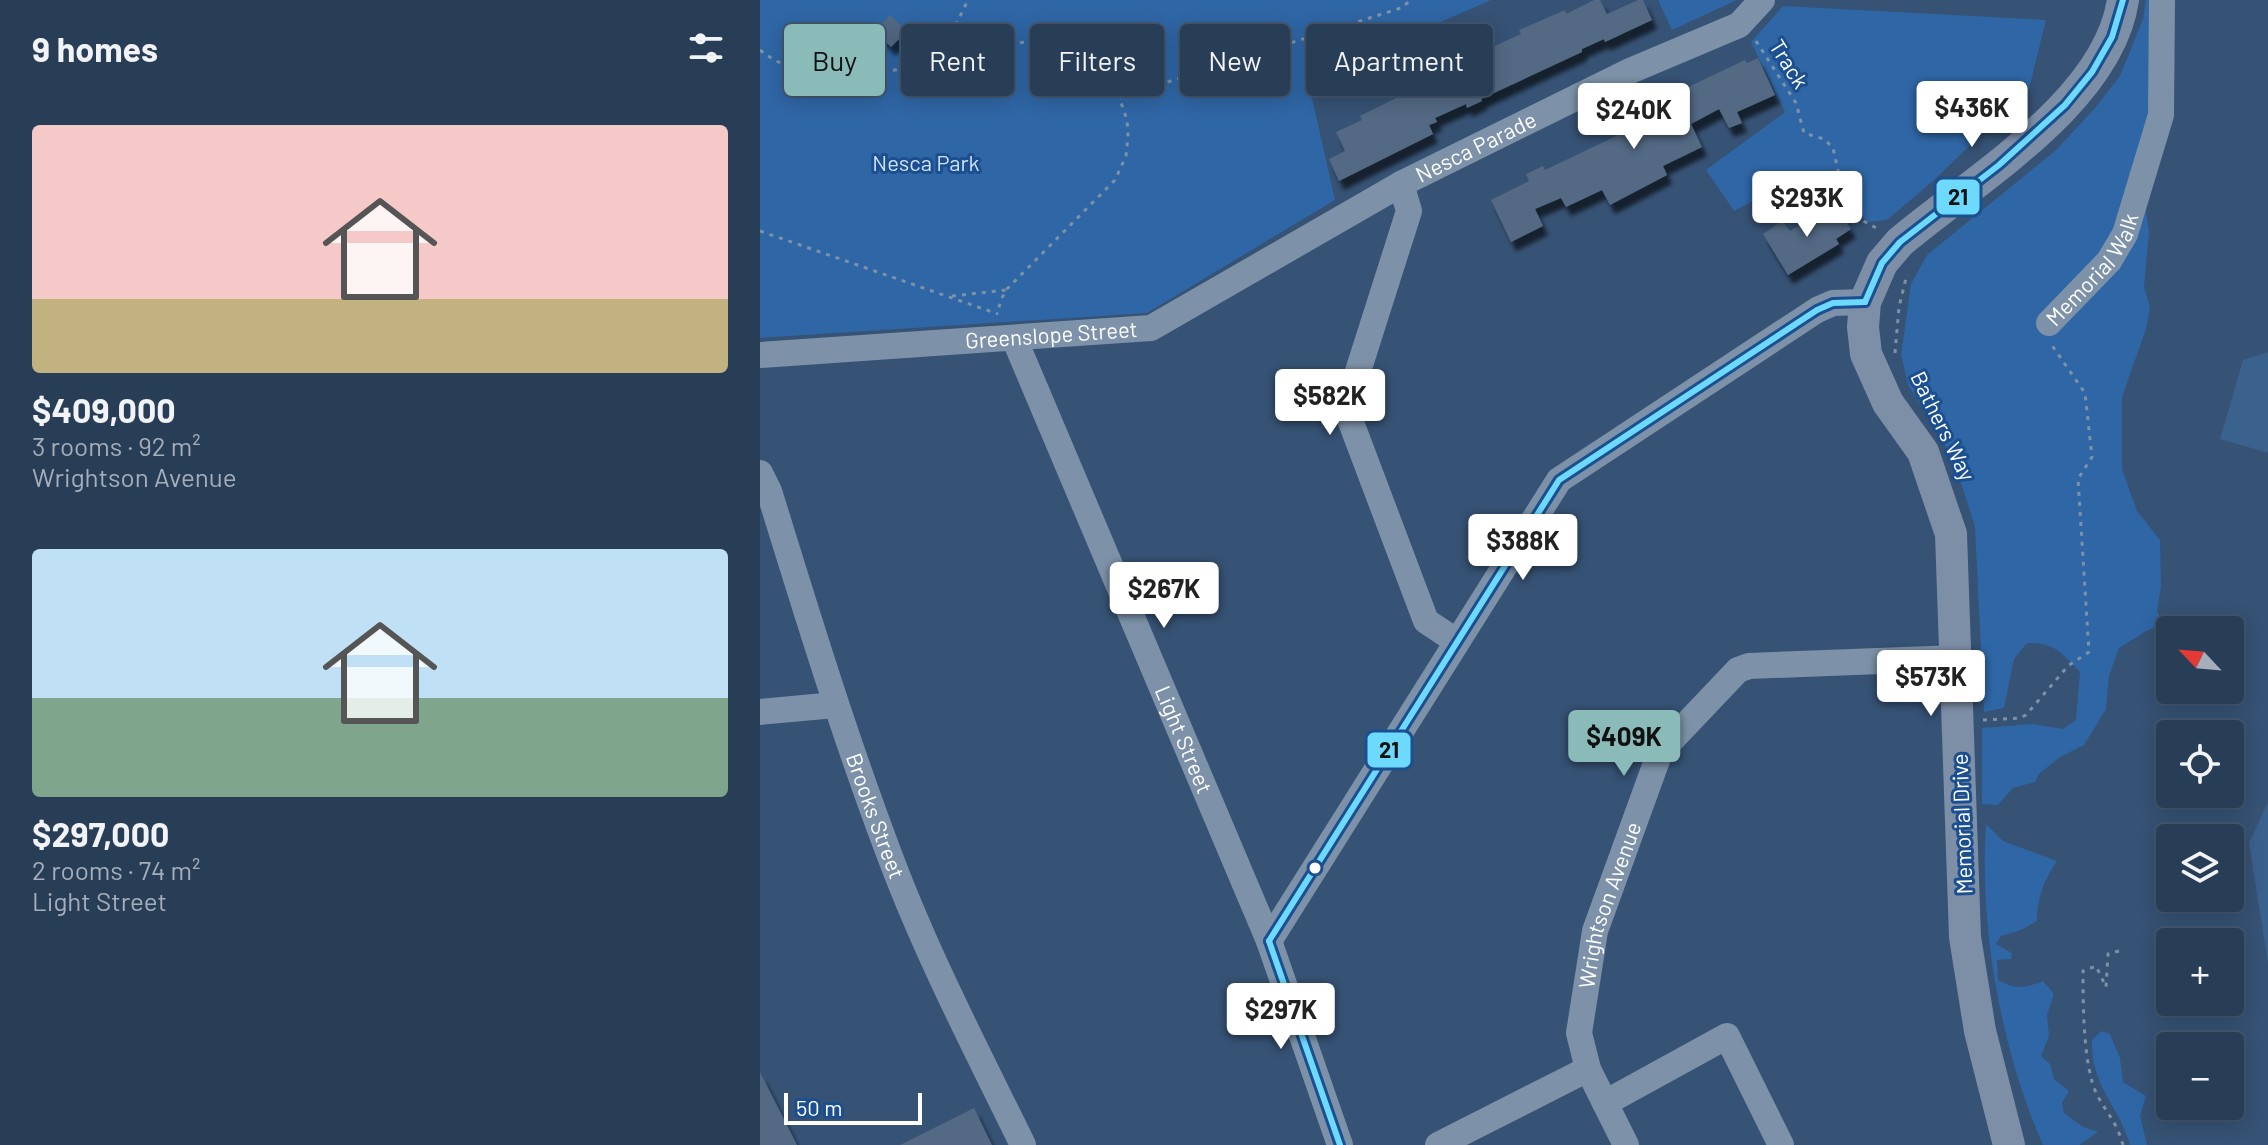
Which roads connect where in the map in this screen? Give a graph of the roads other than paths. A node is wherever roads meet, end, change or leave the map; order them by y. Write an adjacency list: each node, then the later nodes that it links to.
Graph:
1 (1762, 0): 4 (street, Nesca Parade)
2 (2123, 0): 5 (main road, Memorial Drive)
3 (2162, 0): 6 (street, Memorial Walk)
4 (1401, 184): 7 (street, Greenslope Street); 10 (street)
5 (1865, 302): 10 (street); 11 (main road, Memorial Drive)
6 (2049, 323)
7 (1006, 330): 8 (street, Greenslope Street); 14 (street, Light Street)
8 (760, 355)
9 (760, 473): 12 (street, Brooks Street)
10 (1456, 641): 14 (street)
11 (1957, 658): 15 (street, Wrightson Avenue); 22 (main road, Memorial Drive)
12 (835, 705): 13 (street); 17 (street, Brooks Street)
13 (760, 712)
14 (1269, 941): 18 (street, Light Street)
15 (1588, 1069): 16 (street, Wrightson Avenue); 19 (street)
16 (1605, 1103): 20 (street, Wrightson Avenue); 21 (street)
17 (1023, 1145)
18 (1340, 1145)
19 (1438, 1145)
20 (1626, 1145)
21 (1781, 1145)
22 (2009, 1145)

